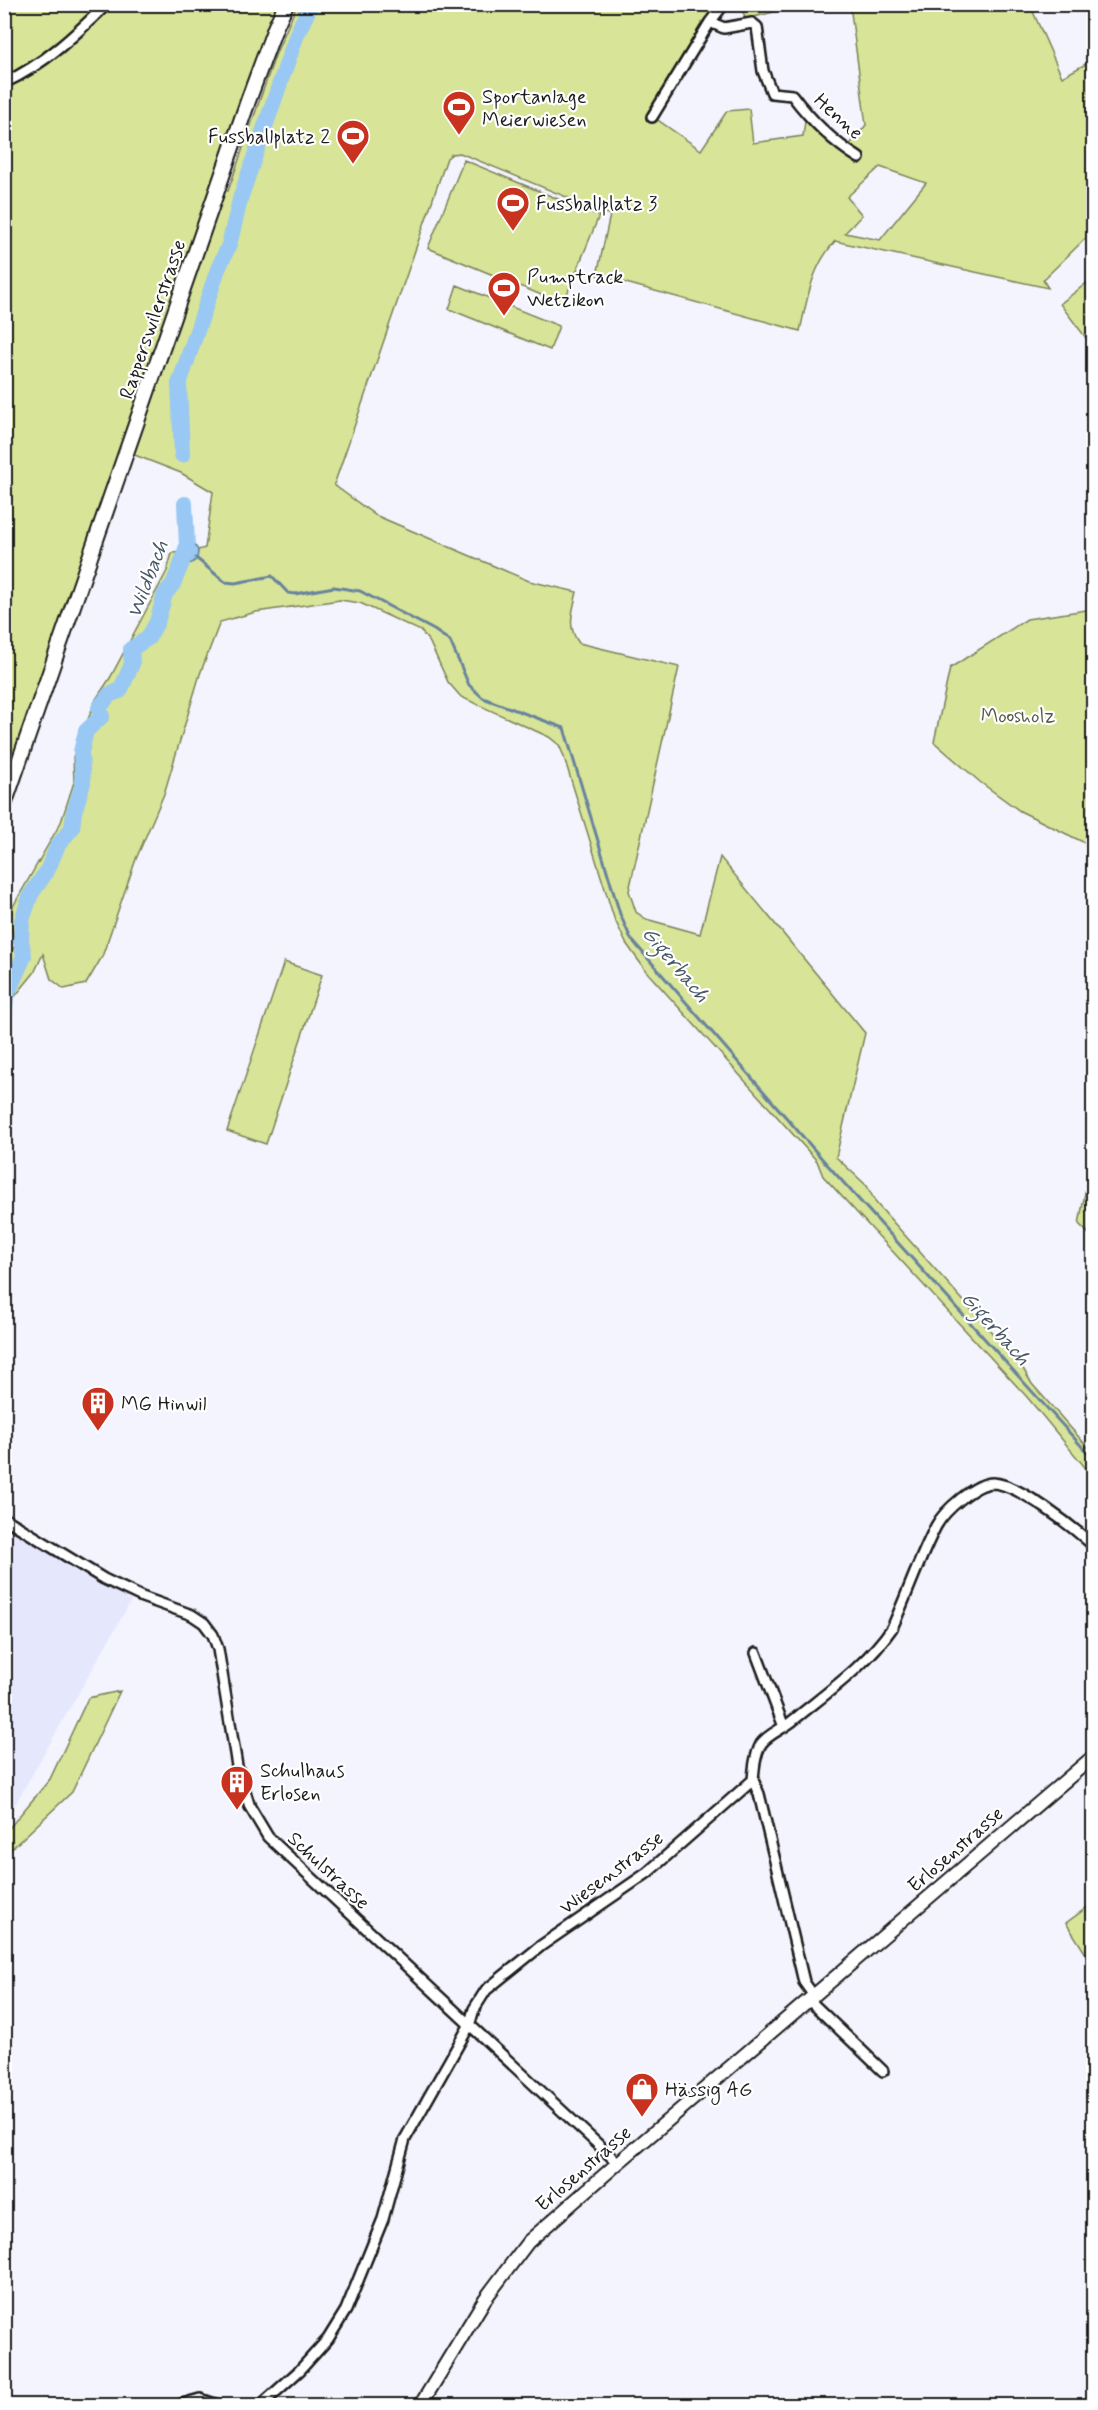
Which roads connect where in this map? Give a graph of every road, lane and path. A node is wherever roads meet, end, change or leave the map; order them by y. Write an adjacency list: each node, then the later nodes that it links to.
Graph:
1 (107, 4): 5 (street)
2 (286, 4): 8 (main road, Rapperswilerstrasse)
3 (724, 4): 4 (street)
4 (710, 22): 6 (street); 7 (street, Henne)
5 (4, 83)
6 (652, 117)
7 (859, 158)
8 (4, 805)
9 (4, 1518): 16 (street, Schulstrasse)
10 (1094, 1546): 12 (street)
11 (756, 1653): 12 (street)
12 (784, 1727): 14 (street)
13 (1094, 1756): 15 (street, Erlosenstrasse)
14 (753, 1780): 15 (street); 16 (street, Wiesenstrasse)
15 (811, 1998): 17 (street); 18 (street, Erlosenstrasse)
16 (469, 2026): 18 (street, Schulstrasse); 21 (street, Wiesenstrasse)
17 (884, 2071)
18 (618, 2163): 22 (street, Erlosenstrasse)
19 (175, 2406): 20 (street)
20 (220, 2406)
21 (260, 2406)
22 (420, 2406)

